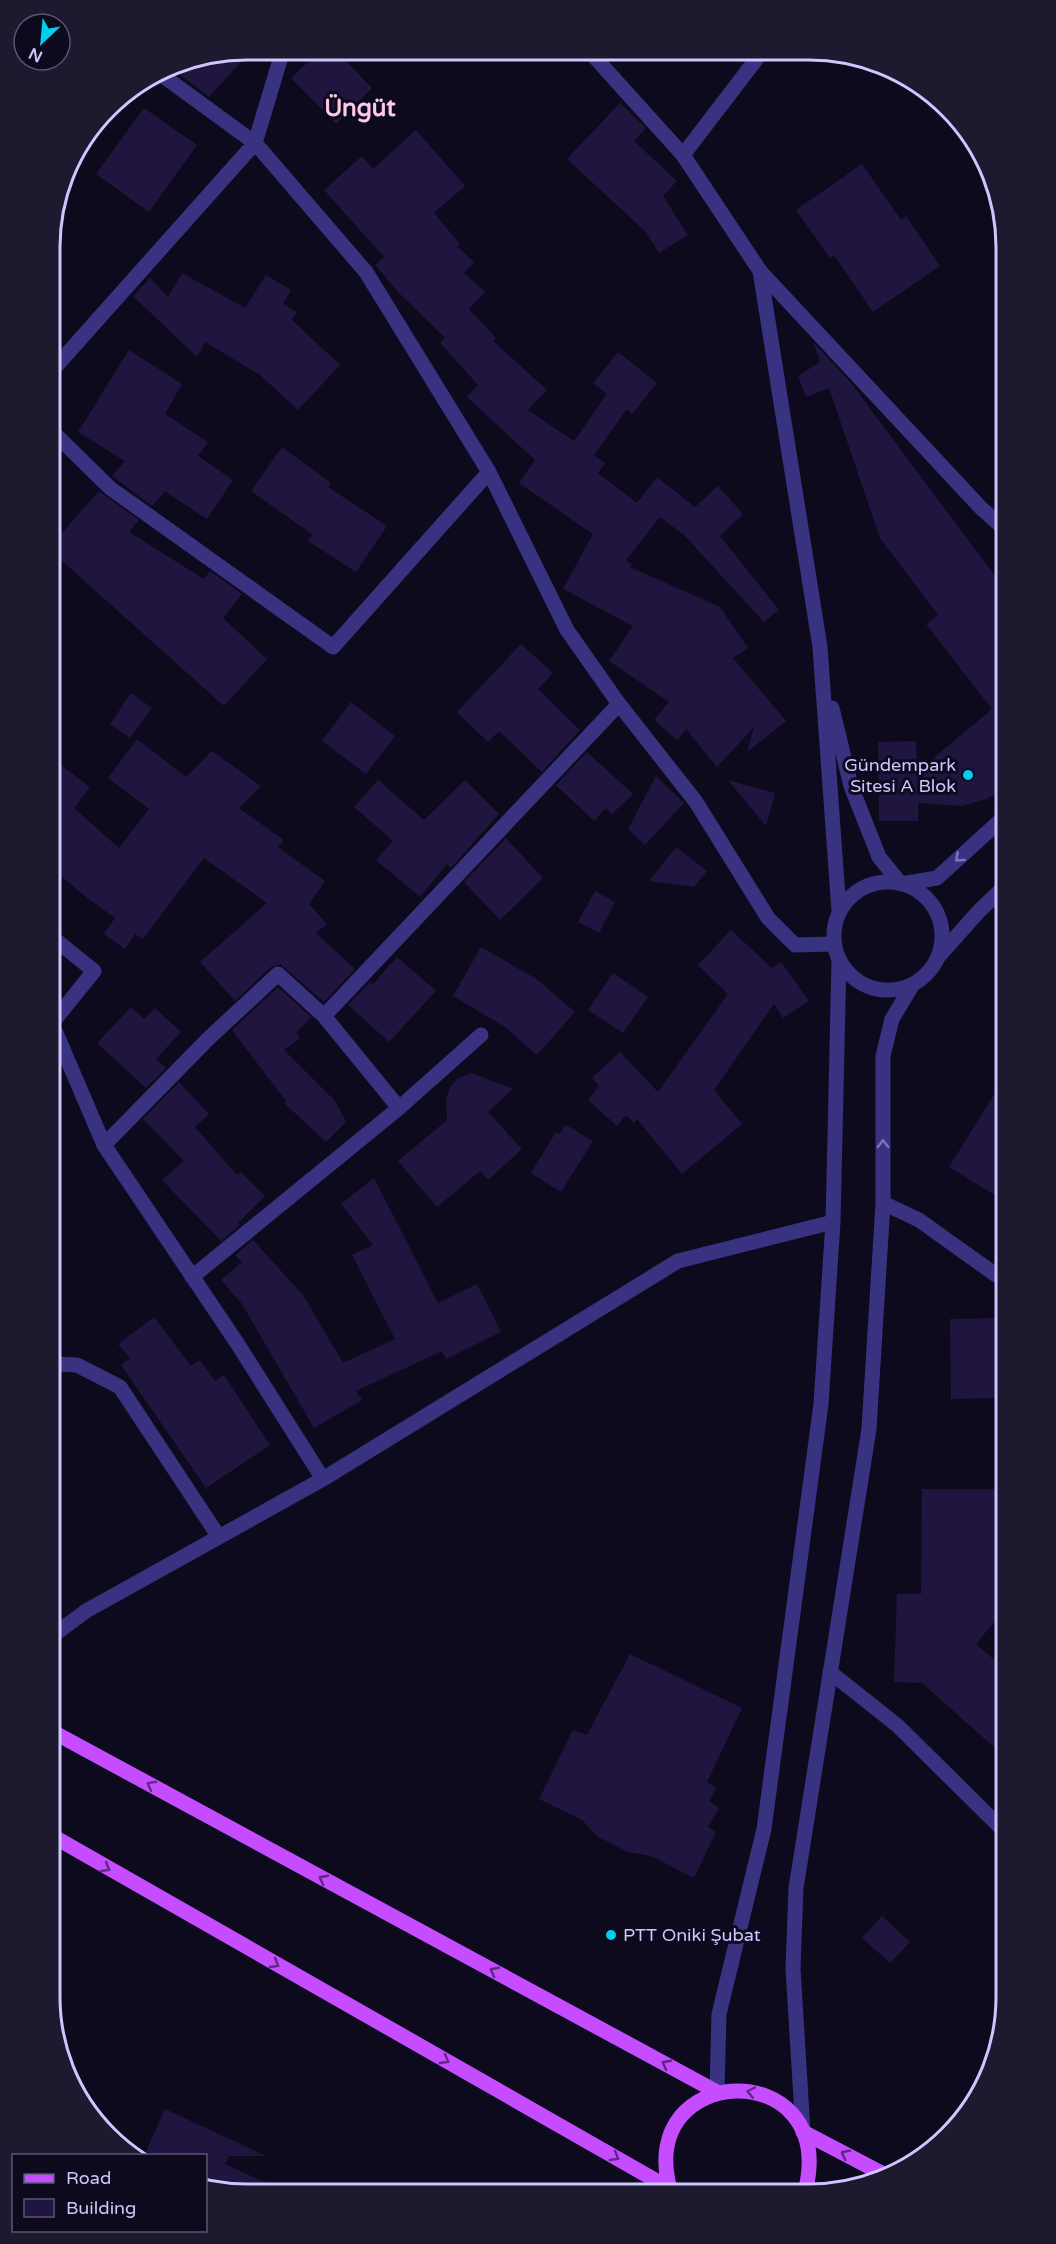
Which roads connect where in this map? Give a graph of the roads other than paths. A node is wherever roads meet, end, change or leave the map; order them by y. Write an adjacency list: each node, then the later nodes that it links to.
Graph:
1 (280, 60): 5 (street)
2 (597, 60): 6 (street)
3 (756, 60): 6 (street)
4 (167, 79): 5 (street)
5 (255, 143): 8 (street); 10 (street)
6 (683, 155): 7 (street)
7 (760, 271): 11 (street); 12 (street)
8 (60, 362)
9 (60, 439): 10 (street)
10 (489, 472): 13 (street)
11 (996, 522)
12 (822, 670): 15 (street); 17 (street)
13 (619, 704): 19 (street); 24 (street)
14 (996, 824): 15 (street, one-way to 15)
15 (901, 884): 17 (street); 20 (street)
16 (996, 895): 20 (street)
17 (839, 911): 19 (street)
18 (60, 944): 23 (street)
19 (834, 944): 21 (street)
20 (937, 958): 22 (street)
21 (839, 960): 22 (street); 30 (street)
22 (913, 984): 29 (street, one-way to 22)
23 (60, 1015)
24 (324, 1016): 27 (street); 28 (street)
25 (481, 1035): 27 (street)
26 (60, 1041): 28 (street)
27 (399, 1108): 32 (street)
28 (104, 1145): 32 (street)
29 (883, 1203): 31 (street); 37 (street)
30 (833, 1222): 34 (street); 41 (street)
31 (996, 1274)
32 (192, 1277): 34 (street)
33 (60, 1364): 35 (street)
34 (323, 1479): 35 (street)
35 (219, 1537): 36 (street)
36 (60, 1630)
37 (830, 1672): 39 (street); 42 (street)
38 (60, 1736): 41 (main road, one-way to 38)
39 (996, 1823)
40 (60, 1840): 44 (main road, one-way to 44)
41 (717, 2092): 42 (main road, one-way to 41); 45 (main road)
42 (803, 2132): 43 (main road, one-way to 42); 46 (main road)
43 (877, 2171)
44 (662, 2184)
45 (668, 2184)
46 (807, 2184)

